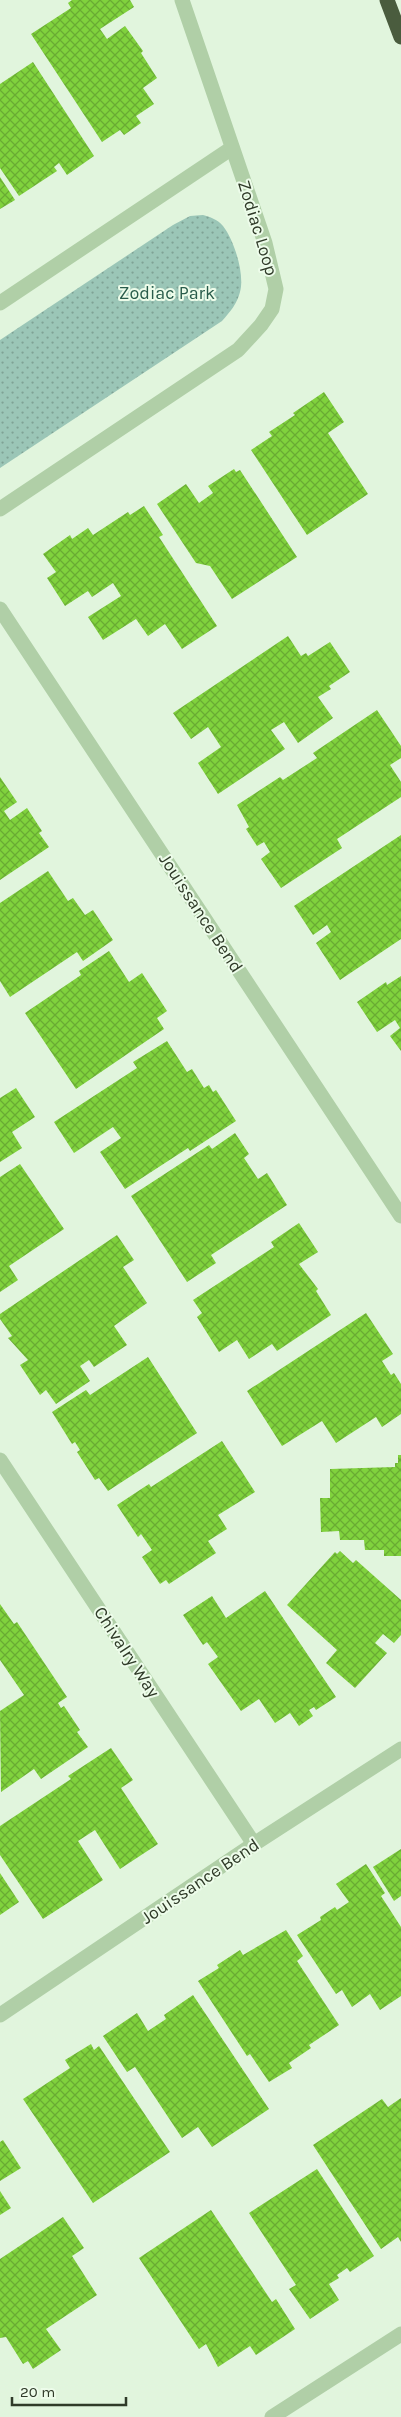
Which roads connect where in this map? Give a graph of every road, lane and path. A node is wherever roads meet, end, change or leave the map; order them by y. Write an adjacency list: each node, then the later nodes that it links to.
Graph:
1 (182, 0): 4 (street, Zodiac Loop)
2 (387, 0): 3 (highway)
3 (401, 36)
4 (232, 148): 5 (street); 6 (street, Zodiac Loop)
5 (0, 303)
6 (0, 509)
7 (0, 609): 8 (street, Jouissance Bend)
8 (401, 1216)
9 (0, 1460): 11 (street, Chivalry Way)
10 (401, 1749): 11 (street, Jouissance Bend)
11 (254, 1844): 12 (street, Jouissance Bend)
12 (0, 2015)
13 (401, 2334): 14 (street)
14 (272, 2417)

